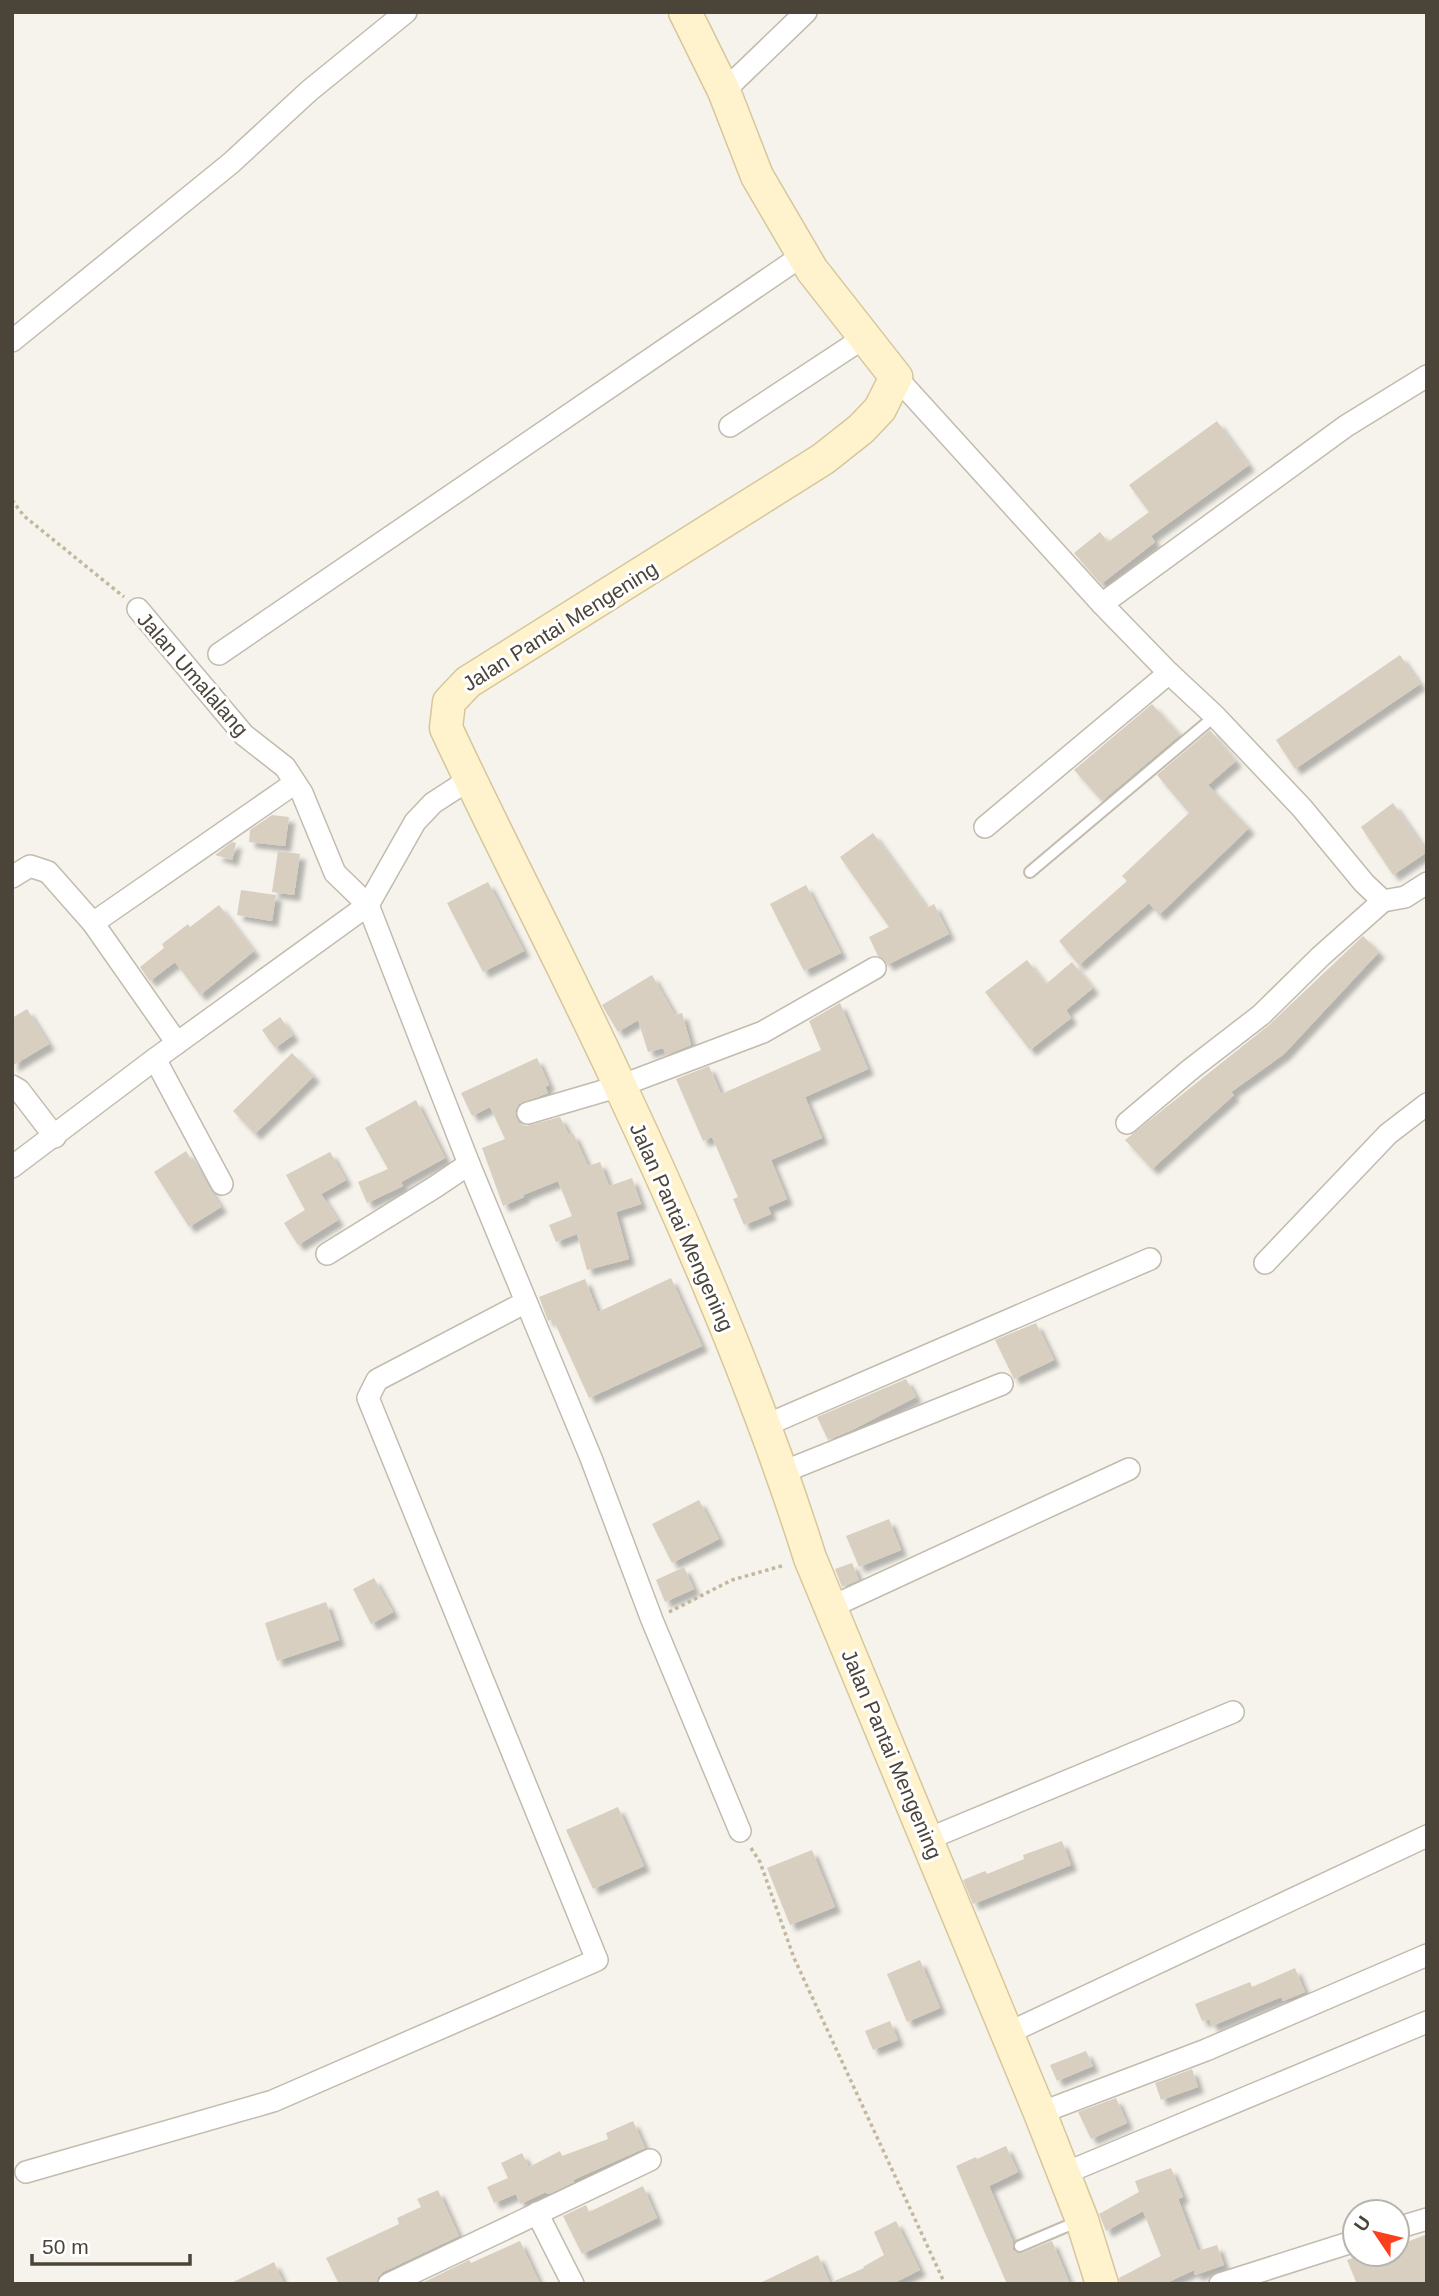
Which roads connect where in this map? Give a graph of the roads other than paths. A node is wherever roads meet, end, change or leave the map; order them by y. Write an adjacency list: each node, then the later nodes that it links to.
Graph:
1 (406, 12): 7 (street)
2 (685, 12): 4 (street)
3 (806, 12): 4 (street)
4 (724, 91): 5 (street)
5 (803, 255): 6 (street); 13 (street)
6 (865, 337): 9 (street); 10 (street)
7 (12, 341)
8 (1427, 376): 11 (street)
9 (896, 377): 11 (street); 16 (street, Jalan Pantai Mengening)
10 (730, 426)
11 (1102, 604): 14 (street)
12 (138, 609): 17 (street, Jalan Umalalang)
13 (219, 654)
14 (1169, 673): 15 (street); 18 (street)
15 (1215, 716): 19 (lane); 22 (street)
16 (470, 779): 23 (street); 29 (street, Jalan Pantai Mengening)
17 (295, 783): 23 (street, Jalan Umalalang); 24 (street)
18 (985, 827)
19 (1030, 872)
20 (12, 877): 24 (street)
21 (1427, 883): 22 (street)
22 (1383, 901): 32 (street)
23 (363, 909): 26 (street); 34 (street)
24 (93, 923): 26 (street)
25 (875, 968): 29 (street)
26 (177, 1043): 27 (street)
27 (155, 1059): 33 (street); 36 (street)
28 (12, 1086): 33 (street)
29 (620, 1086): 31 (street); 42 (street, Jalan Pantai Mengening)
30 (1427, 1104): 39 (street)
31 (528, 1113)
32 (1127, 1124)
33 (55, 1137): 35 (street)
34 (469, 1164): 37 (street); 40 (street)
35 (12, 1167)
36 (222, 1184)
37 (327, 1254)
38 (1150, 1259): 42 (street)
39 (1265, 1263)
40 (526, 1303): 47 (street); 55 (street)
41 (1002, 1384): 44 (street)
42 (764, 1426): 44 (street, Jalan Pantai Mengening)
43 (1129, 1469): 45 (street)
44 (783, 1472): 45 (street, Jalan Pantai Mengening)
45 (831, 1607): 49 (street, Jalan Pantai Mengening)
46 (1233, 1712): 49 (street)
47 (740, 1831)
48 (1427, 1836): 52 (street)
49 (928, 1839): 52 (street, Jalan Pantai Mengening)
50 (1427, 1955): 53 (street)
51 (1427, 2022): 56 (street)
52 (1006, 2034): 53 (street, Jalan Pantai Mengening)
53 (1040, 2113): 56 (street, Jalan Pantai Mengening)
54 (650, 2160): 57 (street)
55 (26, 2172)
56 (1063, 2174): 58 (street, Jalan Pantai Mengening)
57 (537, 2213): 61 (street); 62 (street)
58 (1082, 2220): 60 (lane); 63 (street, Jalan Pantai Mengening)
59 (1341, 2245): 64 (street)
60 (1020, 2246)
61 (389, 2284)
62 (573, 2284)
63 (1101, 2284)
64 (1220, 2284)

